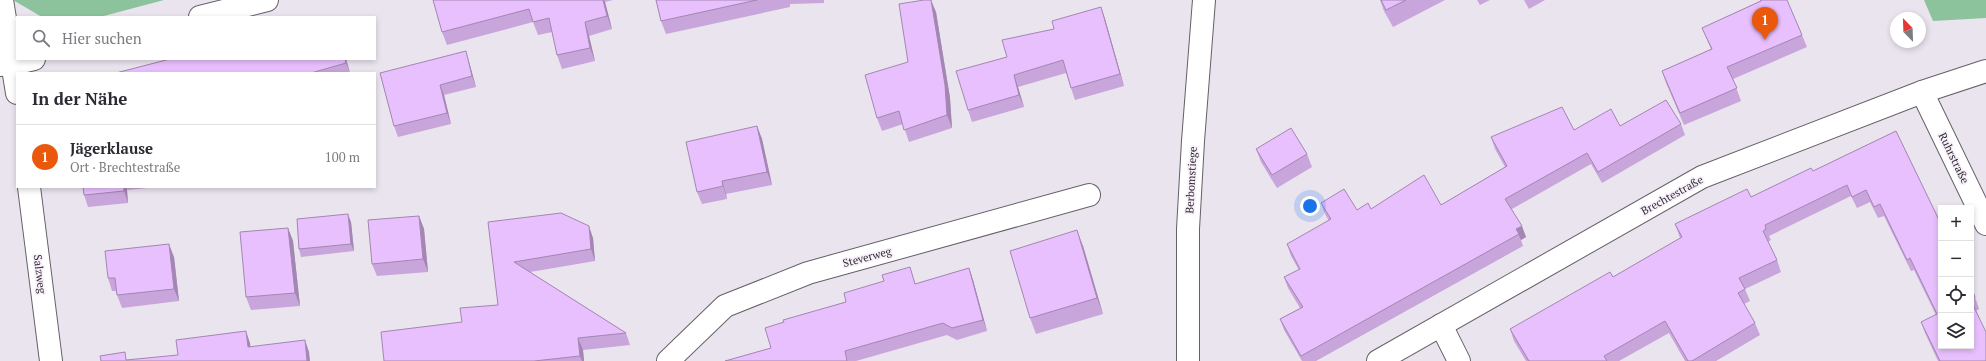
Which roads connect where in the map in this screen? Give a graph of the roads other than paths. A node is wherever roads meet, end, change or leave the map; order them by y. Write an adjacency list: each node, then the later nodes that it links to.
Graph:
1 (2, 0): 7 (street)
2 (267, 0): 4 (street)
3 (1204, 0): 17 (street, Berbomstiege)
4 (239, 4): 5 (street)
5 (203, 16)
6 (29, 60): 7 (street)
7 (7, 64): 9 (street)
8 (1986, 71): 10 (street, Brechtestraße)
9 (16, 90)
10 (1922, 92): 13 (street, Ruhrstraße); 14 (street, Brechtestraße)
11 (29, 188): 15 (street, Salzweg)
12 (1089, 195): 16 (street, Steverweg)
13 (1986, 224)
14 (1440, 325): 18 (street, Brechtestraße); 19 (street)
15 (51, 361)
16 (668, 361)
17 (1188, 361)
18 (1378, 361)
19 (1459, 361)

